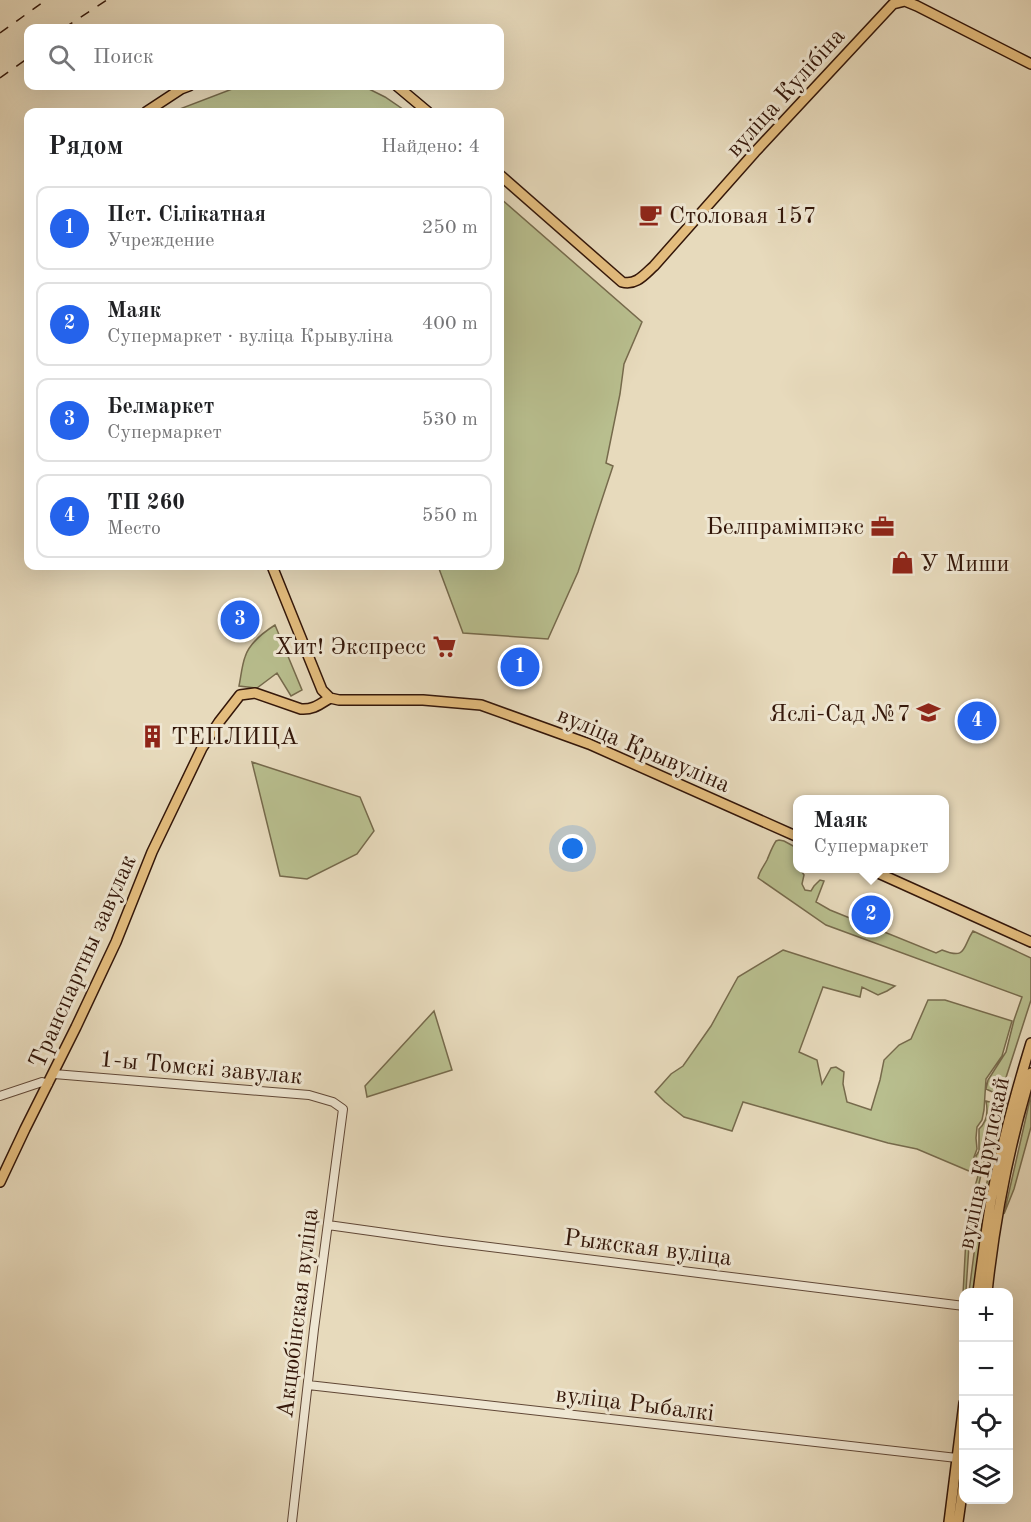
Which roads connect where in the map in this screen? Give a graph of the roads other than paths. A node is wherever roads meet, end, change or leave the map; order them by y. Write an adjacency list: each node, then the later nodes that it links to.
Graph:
1 (1031, 64): 6 (main road, вуліца Кулібіна)
2 (178, 90): 4 (main road)
3 (402, 90): 5 (main road)
4 (153, 108)
5 (423, 108)
6 (504, 179)
7 (274, 570): 8 (main road)
8 (330, 698): 9 (main road, вуліца Крывуліна); 14 (main road, Транспартны завулак)
9 (793, 835)
10 (878, 873): 11 (main road)
11 (1031, 942)
12 (1031, 1043): 20 (main road, вуліца Крупскай)
13 (1031, 1073): 21 (main road, вуліца Крупскай)
14 (54, 1074): 15 (main road, Транспартны завулак); 17 (street, 1-ы Томскі завулак)
15 (48, 1084): 16 (street); 18 (main road, Транспартны завулак)
16 (0, 1096)
17 (343, 1109): 19 (street, Акцюбінская вуліца)
18 (0, 1182)
19 (328, 1225): 22 (street, Рыжская вуліца); 23 (street, Акцюбінская вуліца)
20 (979, 1288)
21 (988, 1288)
22 (959, 1306)
23 (308, 1385): 25 (street, вуліца Рыбалкі); 27 (street, Акцюбінская вуліца)
24 (959, 1440): 25 (main road)
25 (957, 1458): 28 (main road)
26 (960, 1504): 29 (main road)
27 (291, 1522)
28 (949, 1522)
29 (958, 1522)

